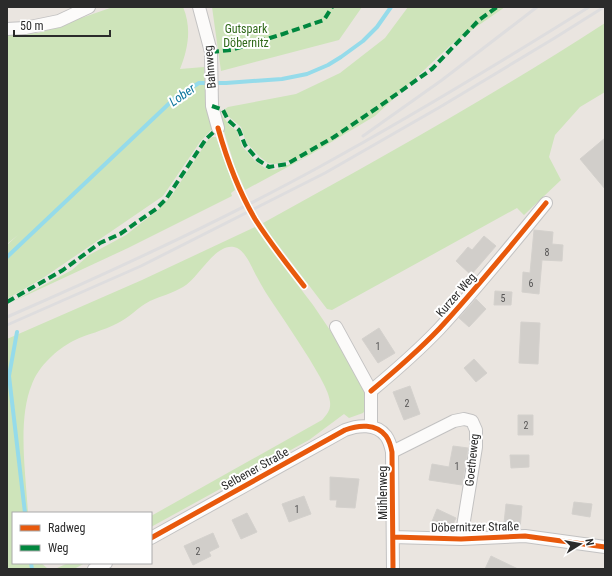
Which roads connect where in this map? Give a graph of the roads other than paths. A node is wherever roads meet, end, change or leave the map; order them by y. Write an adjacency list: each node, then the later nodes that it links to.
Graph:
1 (89, 7): 3 (street)
2 (199, 7): 4 (street, Bahnweg)
3 (7, 29)
4 (218, 128)
5 (546, 203): 7 (street, Kurzer Weg)
6 (336, 327): 7 (street)
7 (372, 391): 8 (street)
8 (371, 426): 9 (street, Mühlenweg); 10 (street, Selbener Straße)
9 (392, 452): 11 (street, Mühlenweg); 12 (street, Goetheweg)
10 (152, 537)
11 (393, 537): 12 (street, Döbernitzer Straße); 16 (street, Mühlenweg)
12 (461, 539): 13 (street, Döbernitzer Straße)
13 (605, 547)
14 (104, 564): 15 (street)
15 (94, 569)
16 (393, 569)

